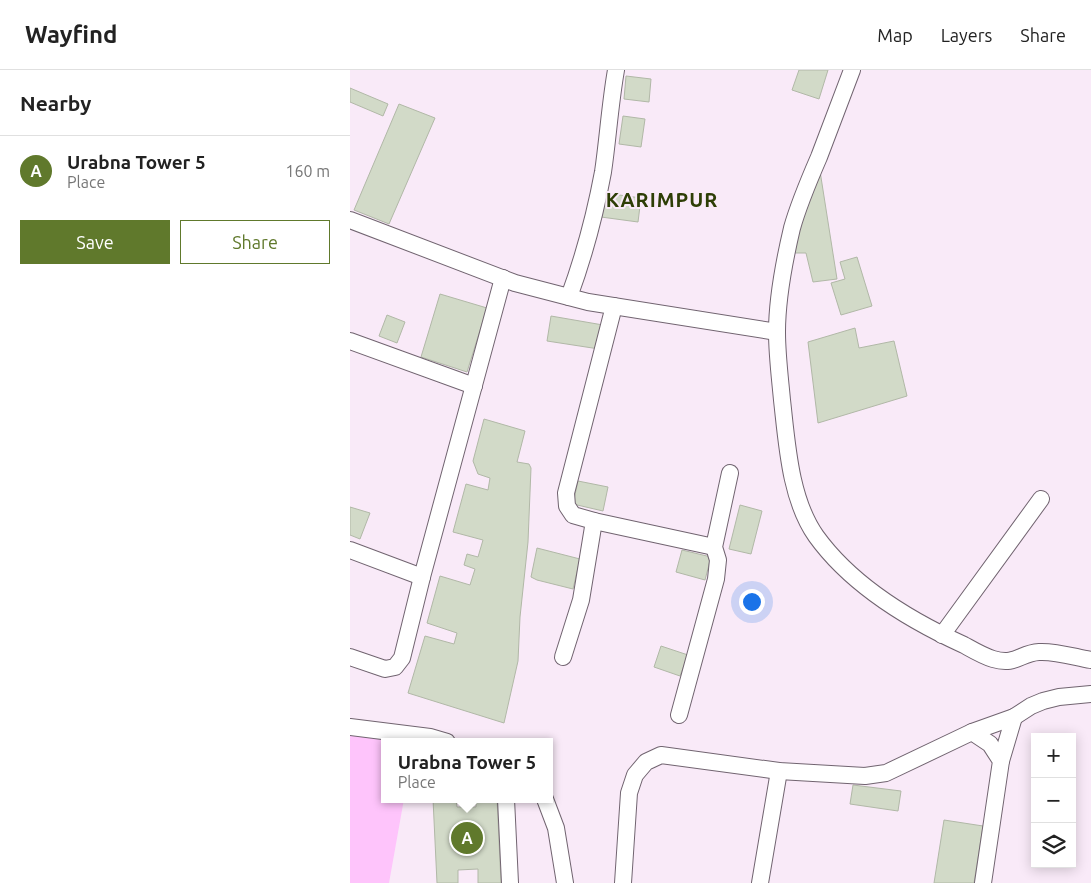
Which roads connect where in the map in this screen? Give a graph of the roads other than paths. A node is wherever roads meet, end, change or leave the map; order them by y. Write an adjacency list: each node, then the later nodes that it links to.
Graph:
1 (616, 70): 5 (street)
2 (852, 70): 7 (street)
3 (350, 220): 4 (street)
4 (503, 278): 5 (street); 9 (street)
5 (569, 297): 6 (street)
6 (614, 306): 7 (street); 12 (street)
7 (777, 332): 16 (street)
8 (350, 341): 9 (street)
9 (474, 386): 15 (street)
10 (730, 473): 13 (street)
11 (1041, 499): 16 (street)
12 (594, 521): 13 (street); 18 (street)
13 (714, 547): 21 (street)
14 (350, 550): 15 (street)
15 (422, 577): 17 (street)
16 (942, 635): 19 (street)
17 (350, 657)
18 (563, 657)
19 (1091, 660)
20 (1091, 694): 22 (street)
21 (679, 715)
22 (1014, 717): 24 (street); 26 (street)
23 (350, 727): 25 (street)
24 (972, 732): 26 (street); 27 (street)
25 (435, 738)
26 (1001, 761): 34 (street)
27 (779, 772): 32 (street); 33 (street)
28 (506, 803): 30 (street)
29 (547, 803): 31 (street)
30 (510, 883)
31 (565, 883)
32 (623, 883)
33 (760, 883)
34 (983, 883)

